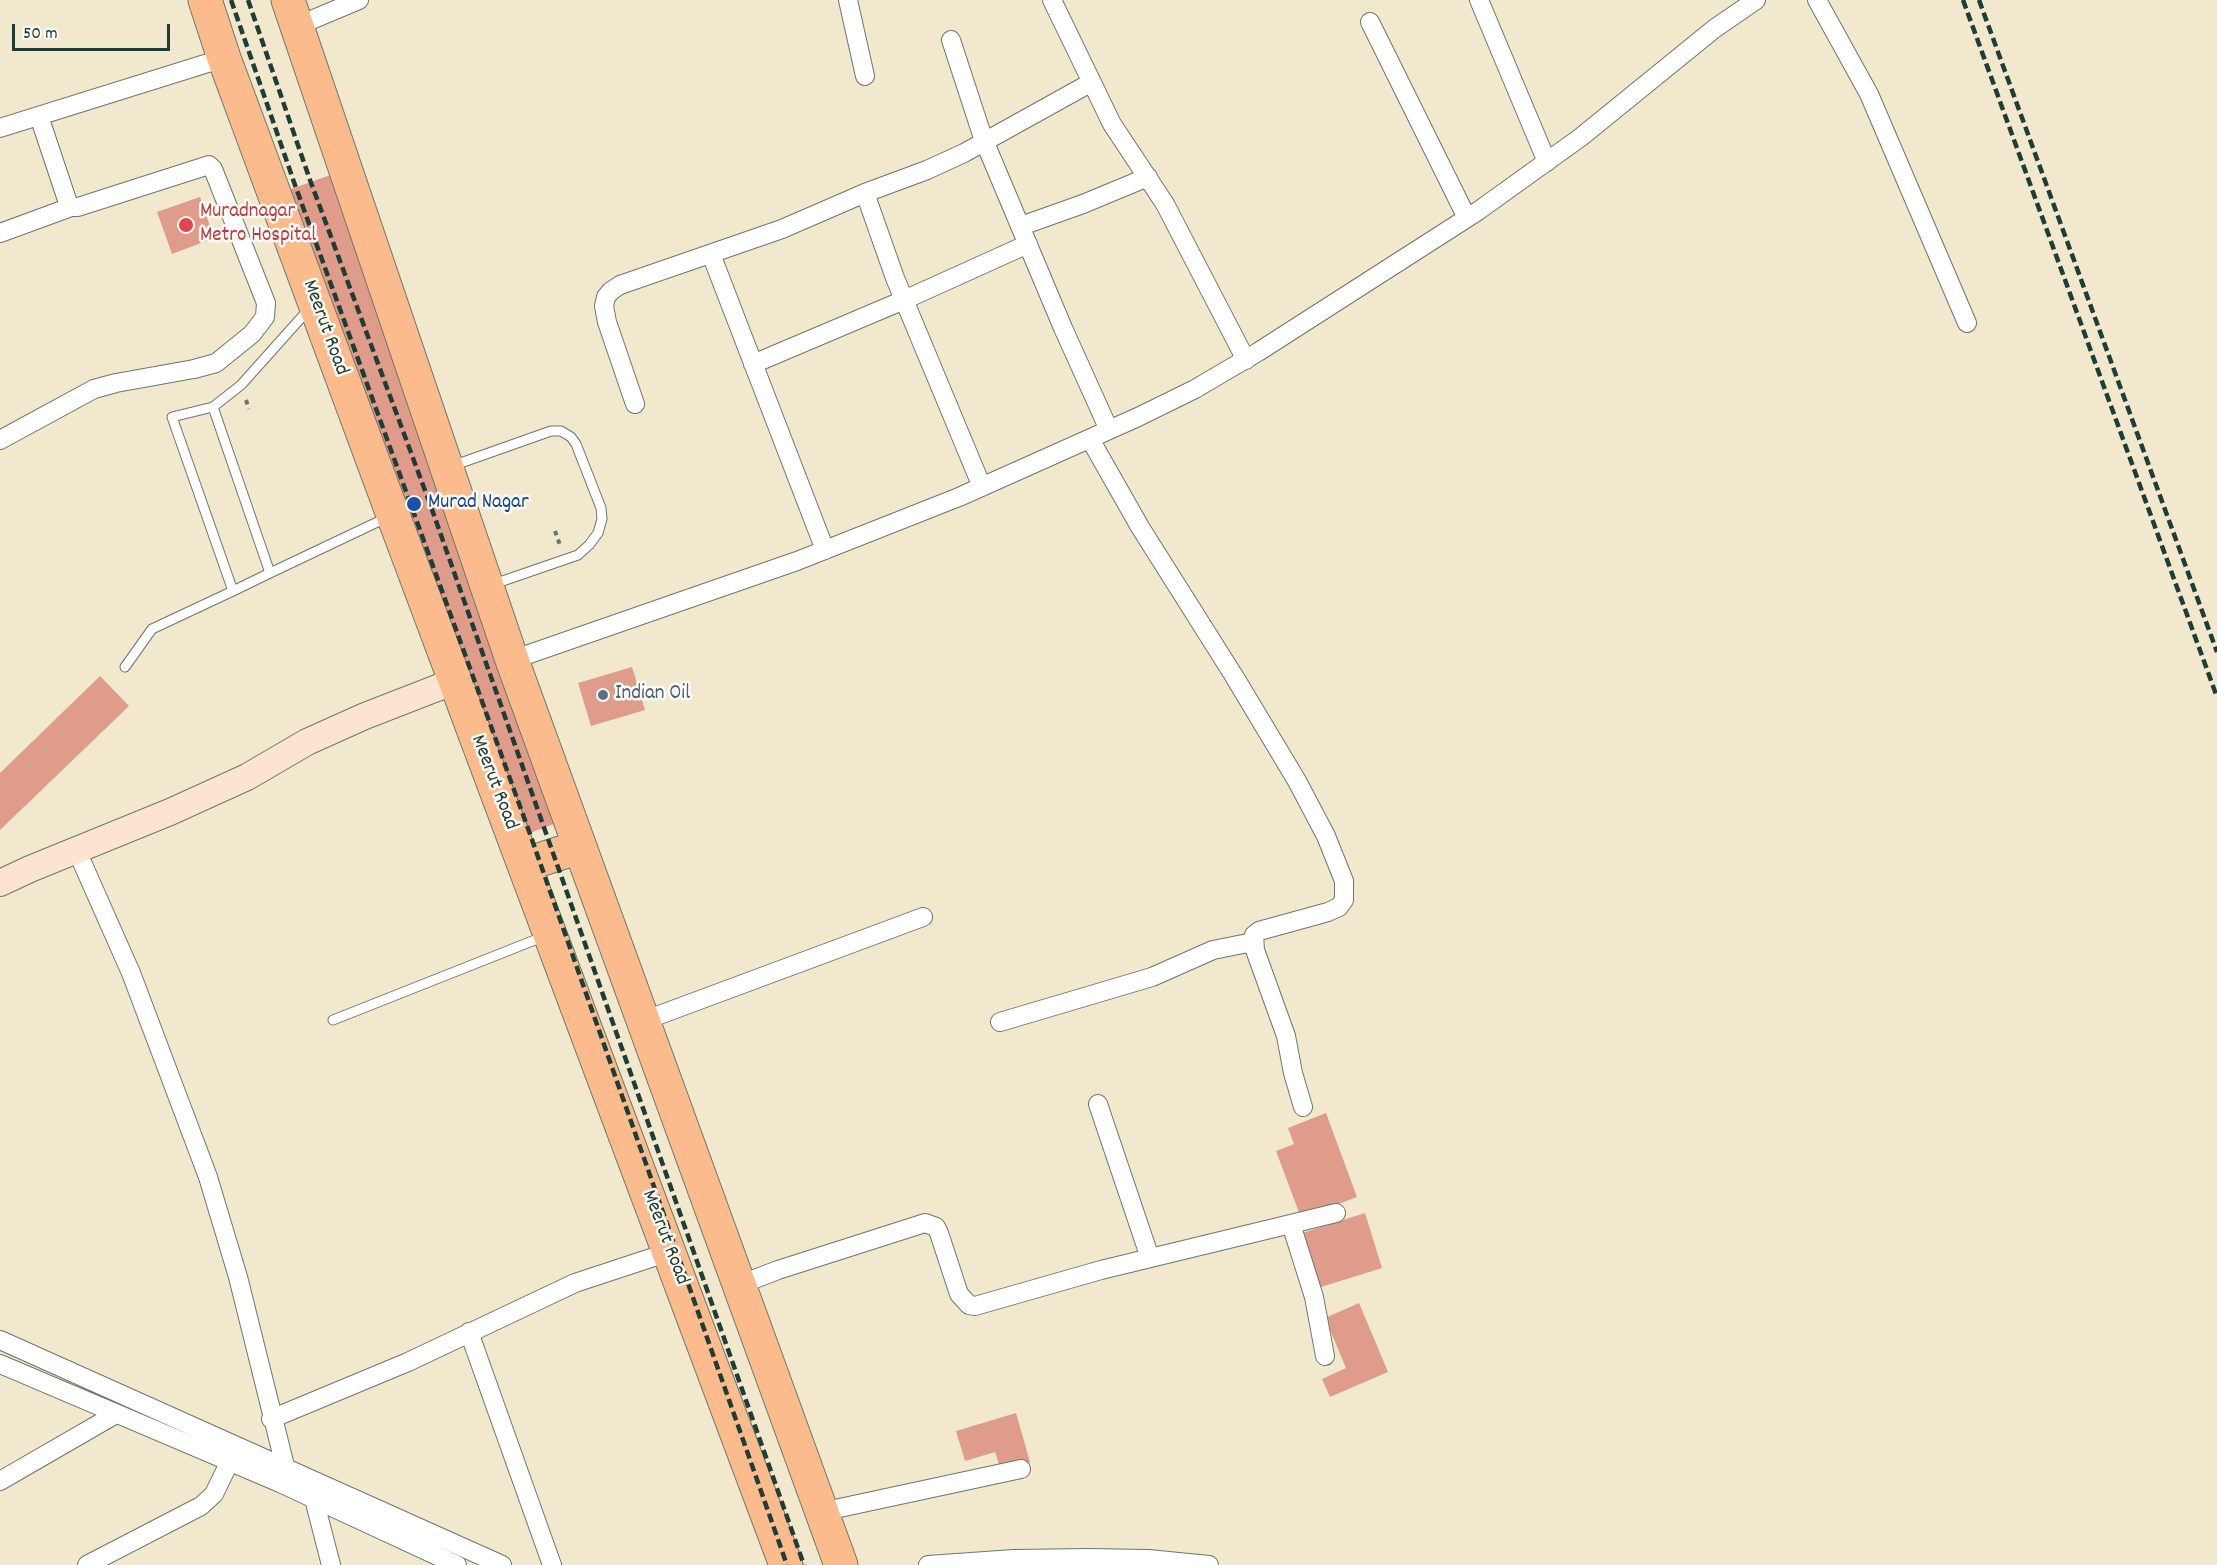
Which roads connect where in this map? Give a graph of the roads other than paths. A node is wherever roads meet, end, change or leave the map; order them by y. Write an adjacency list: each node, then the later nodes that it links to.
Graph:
1 (205, 0): 11 (highway, Meerut Road)
2 (359, 0): 8 (street)
3 (848, 0): 12 (street)
4 (1052, 0): 13 (street)
5 (1479, 0): 17 (street)
6 (1756, 0): 17 (street)
7 (1817, 0): 28 (street)
8 (292, 13): 36 (highway)
9 (1370, 22): 21 (street)
10 (951, 40): 16 (street)
11 (224, 58): 14 (street); 27 (highway, Meerut Road)
12 (866, 76)
13 (1092, 82): 16 (street); 18 (street)
14 (39, 116): 15 (street); 20 (street)
15 (0, 128)
16 (985, 141): 19 (street); 22 (street)
17 (1547, 162): 21 (street)
18 (1148, 177): 22 (street); 29 (street)
19 (865, 193): 25 (street); 26 (street)
20 (71, 207): 23 (street); 35 (street)
21 (1467, 218): 29 (street)
22 (1021, 226): 24 (street)
23 (0, 233)
24 (1028, 244): 26 (street); 33 (street)
25 (711, 254): 30 (street); 31 (street)
26 (904, 300): 30 (street); 37 (street)
27 (315, 302): 32 (lane); 38 (highway, Meerut Road)
28 (1967, 323)
29 (1246, 360): 33 (street)
30 (753, 364): 39 (street)
31 (635, 404)
32 (213, 407): 40 (lane); 42 (lane)
33 (1108, 430): 34 (street)
34 (1090, 439): 37 (street); 52 (street)
35 (0, 440)
36 (446, 468): 41 (highway); 41 (lane)
37 (982, 487): 39 (street)
38 (393, 515): 40 (lane); 45 (highway, Meerut Road)
39 (825, 550): 43 (street)
40 (270, 573): 42 (lane)
41 (486, 587): 43 (highway)
42 (232, 591): 44 (lane)
43 (512, 660): 46 (highway)
44 (125, 667)
45 (455, 681): 47 (street); 48 (highway, Meerut Road)
46 (579, 847): 48 (highway); 54 (highway)
47 (77, 850): 49 (street); 69 (street)
48 (524, 865): 51 (highway, Meerut Road)
49 (0, 883)
50 (922, 916): 54 (street)
51 (550, 934): 53 (lane); 60 (highway, Meerut Road)
52 (1253, 942): 55 (street); 57 (street)
53 (333, 1020)
54 (643, 1021): 62 (highway)
55 (1000, 1022)
56 (1098, 1104): 61 (street)
57 (1303, 1107)
58 (1336, 1213): 59 (street)
59 (1291, 1224): 61 (street); 65 (street)
60 (669, 1252): 63 (street); 82 (highway, Meerut Road)
61 (1149, 1258): 62 (street)
62 (738, 1285): 75 (highway)
63 (469, 1332): 69 (street); 81 (street)
64 (0, 1340): 67 (street)
65 (1325, 1356)
66 (0, 1364): 68 (street)
67 (111, 1389): 68 (street); 71 (street)
68 (108, 1411): 70 (street); 73 (street)
69 (272, 1419): 71 (street)
70 (229, 1463): 74 (street); 77 (street)
71 (285, 1466): 76 (street)
72 (1021, 1469): 75 (street)
73 (0, 1480)
74 (314, 1498): 76 (street); 78 (street)
75 (821, 1512): 83 (highway)
76 (385, 1521): 79 (street); 80 (street)
77 (87, 1565)
78 (331, 1565)
79 (457, 1565)
80 (502, 1565)
81 (552, 1565)
82 (786, 1565)
83 (841, 1565)
84 (928, 1565): 85 (street)
85 (1209, 1565)

